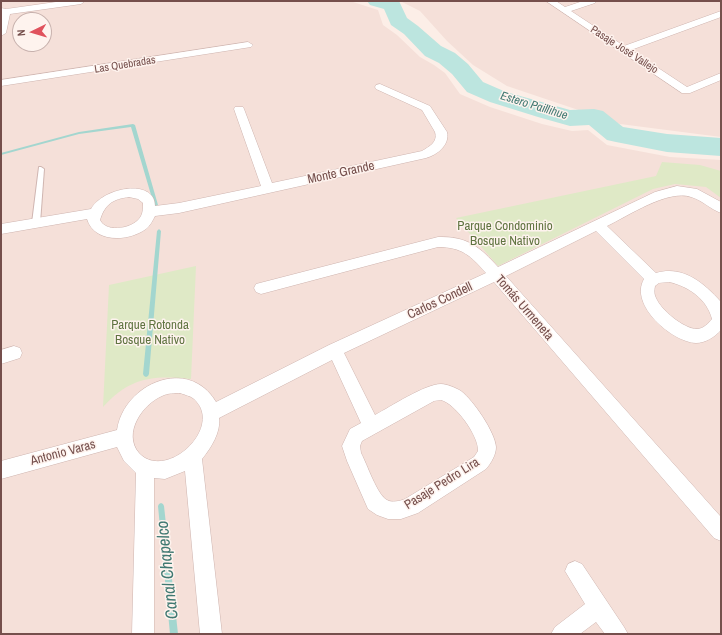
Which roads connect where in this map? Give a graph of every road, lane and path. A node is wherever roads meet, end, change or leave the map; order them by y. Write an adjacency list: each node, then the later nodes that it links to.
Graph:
1 (81, 1): 5 (street)
2 (550, 1): 4 (street, Pasaje José Vallejo)
3 (592, 1): 4 (street)
4 (563, 10): 9 (street, Pasaje José Vallejo)
5 (3, 11): 7 (street)
6 (721, 14): 9 (street)
7 (1, 33)
8 (248, 45): 11 (street, Las Quebradas)
9 (624, 49): 10 (street, Pasaje José Vallejo)
10 (721, 76)
11 (1, 83)
12 (380, 87): 15 (street, Monte Grande)
13 (239, 109): 15 (street)
14 (40, 169): 19 (lane)
15 (268, 189): 17 (street, Monte Grande)
16 (721, 208): 20 (street, Carlos Condell)
17 (150, 212): 18 (street); 18 (street)
18 (94, 213): 19 (street)
19 (36, 223): 21 (street)
20 (599, 226): 22 (street, Carlos Condell); 23 (street)
21 (1, 229)
22 (495, 275): 24 (street, Tomás Urmeneta); 25 (street, Carlos Condell); 32 (street, Tomás Urmeneta)
23 (653, 279): 23 (street)
24 (261, 288)
25 (336, 350): 26 (street, Carlos Condell); 27 (street)
26 (211, 412): 28 (street); 29 (street)
27 (371, 426): 27 (street, Pasaje Pedro Lira)
28 (125, 436): 30 (street); 31 (street, Antonio Varas)
29 (193, 457): 30 (street); 36 (street)
30 (145, 468): 35 (street)
31 (1, 470)
32 (721, 531)
33 (575, 571): 34 (street)
34 (599, 607): 37 (street); 38 (street)
35 (143, 634)
36 (211, 634)
37 (562, 634)
38 (617, 634)

